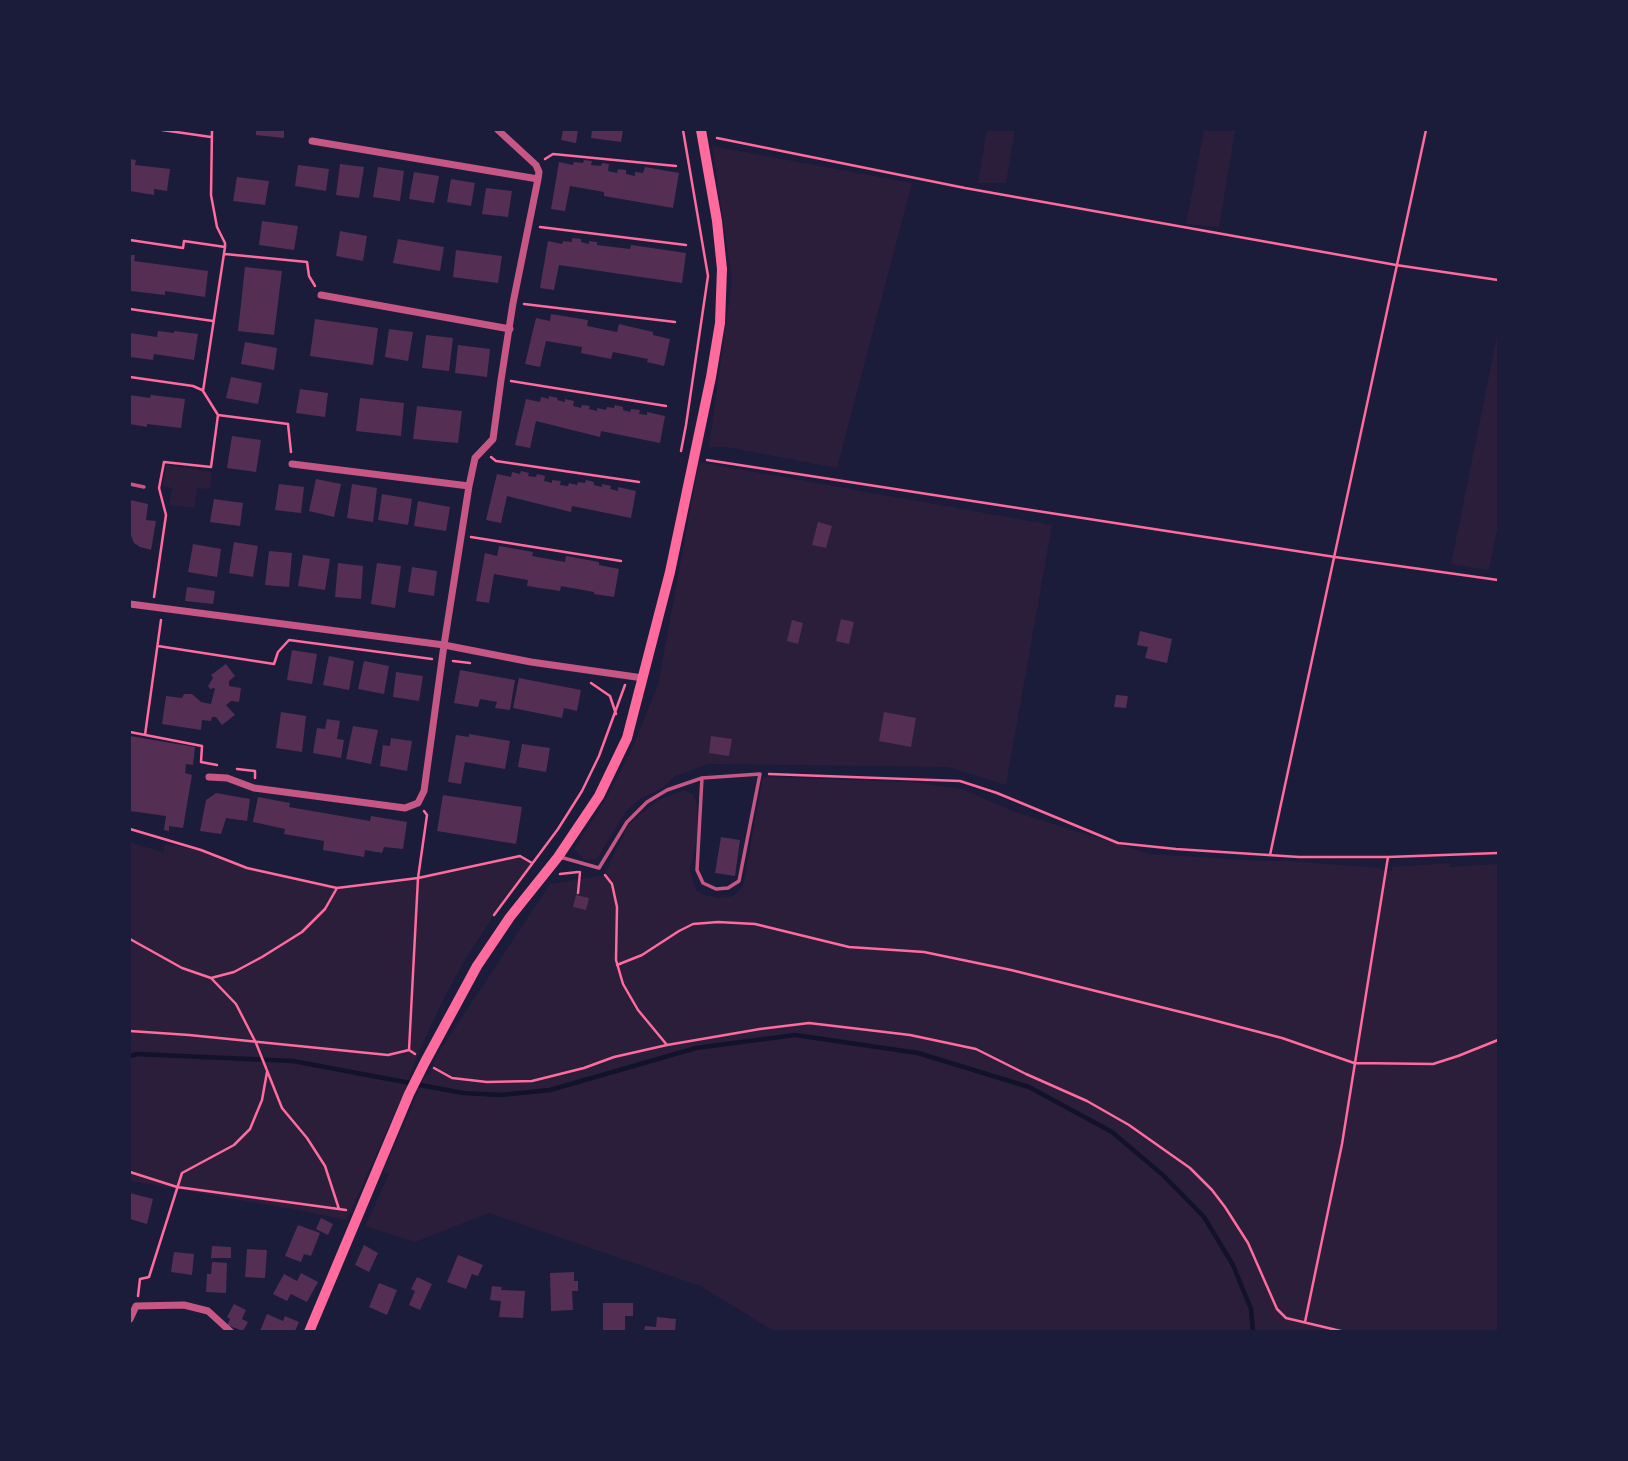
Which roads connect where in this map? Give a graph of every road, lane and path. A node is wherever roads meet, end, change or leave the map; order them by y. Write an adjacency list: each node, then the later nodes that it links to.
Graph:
1 (162, 130): 7 (path)
2 (212, 130): 7 (path)
3 (498, 130): 9 (street)
4 (683, 130): 31 (path)
5 (1426, 130): 17 (path)
6 (702, 132): 17 (path); 32 (main road)
7 (211, 137): 15 (path)
8 (312, 141): 11 (street)
9 (536, 165): 10 (path); 11 (street)
10 (676, 166)
11 (538, 179): 12 (street)
12 (530, 226): 14 (path); 20 (street)
13 (130, 240): 15 (path)
14 (686, 245)
15 (225, 247): 16 (path)
16 (225, 254): 19 (path); 22 (path)
17 (1396, 265): 18 (path); 39 (path)
18 (1499, 280)
19 (321, 295): 24 (street)
20 (513, 303): 23 (path); 24 (street)
21 (130, 309): 22 (path)
22 (214, 321): 27 (path)
23 (675, 322)
24 (510, 329): 26 (street)
25 (130, 377): 27 (path)
26 (501, 380): 28 (path); 30 (street)
27 (203, 391): 29 (path)
28 (666, 406)
29 (218, 415): 33 (path); 43 (path)
30 (483, 450): 34 (path); 36 (street)
31 (681, 451)
32 (693, 457): 39 (path); 50 (main road)
33 (292, 464): 36 (street)
34 (639, 482)
35 (130, 484): 37 (lane)
36 (469, 486): 38 (street)
37 (145, 487)
38 (461, 536): 40 (path); 45 (street)
39 (1335, 557): 41 (path); 62 (path)
40 (621, 561)
41 (1499, 580)
42 (130, 604): 43 (street)
43 (152, 607): 44 (street)
44 (163, 608): 45 (street); 46 (path)
45 (444, 645): 47 (street); 49 (street)
46 (158, 646): 47 (path); 54 (path)
47 (443, 660): 48 (path); 59 (street)
48 (469, 663)
49 (628, 675): 50 (street); 52 (path)
50 (643, 678): 63 (main road)
51 (581, 681): 52 (path)
52 (616, 714): 65 (path)
53 (130, 732): 54 (path)
54 (145, 735): 57 (path)
55 (760, 774): 58 (lane); 58 (lane); 62 (path)
56 (209, 777): 57 (street)
57 (227, 778): 59 (street)
58 (702, 778): 66 (lane)
59 (418, 803): 68 (path)
60 (130, 829): 69 (path)
61 (1499, 853): 64 (path)
62 (1270, 855): 64 (path)
63 (558, 857): 66 (lane); 67 (main road)
64 (1388, 857): 80 (path)
65 (532, 863): 67 (path); 68 (path); 71 (path)
66 (599, 868): 73 (path)
67 (547, 873): 70 (path); 81 (main road)
68 (418, 878): 69 (path); 79 (path)
69 (337, 888): 74 (path)
70 (578, 893)
71 (492, 919)
72 (130, 939): 74 (path)
73 (617, 965): 78 (path); 80 (path)
74 (211, 978): 77 (path)
75 (130, 1031): 77 (path)
76 (1499, 1040): 80 (path)
77 (256, 1043): 79 (path); 82 (path)
78 (667, 1045): 81 (path); 89 (path)
79 (409, 1050): 81 (path)
80 (1354, 1063): 89 (path)
81 (422, 1067): 86 (main road)
82 (267, 1072): 84 (path); 85 (path)
83 (130, 1172): 84 (path)
84 (177, 1187): 85 (path); 87 (path)
85 (339, 1209): 86 (path)
86 (358, 1214): 91 (main road)
87 (136, 1306): 88 (street); 90 (street)
88 (130, 1319)
89 (1305, 1322): 92 (path)
90 (231, 1332)
91 (309, 1332)
92 (1345, 1332)

